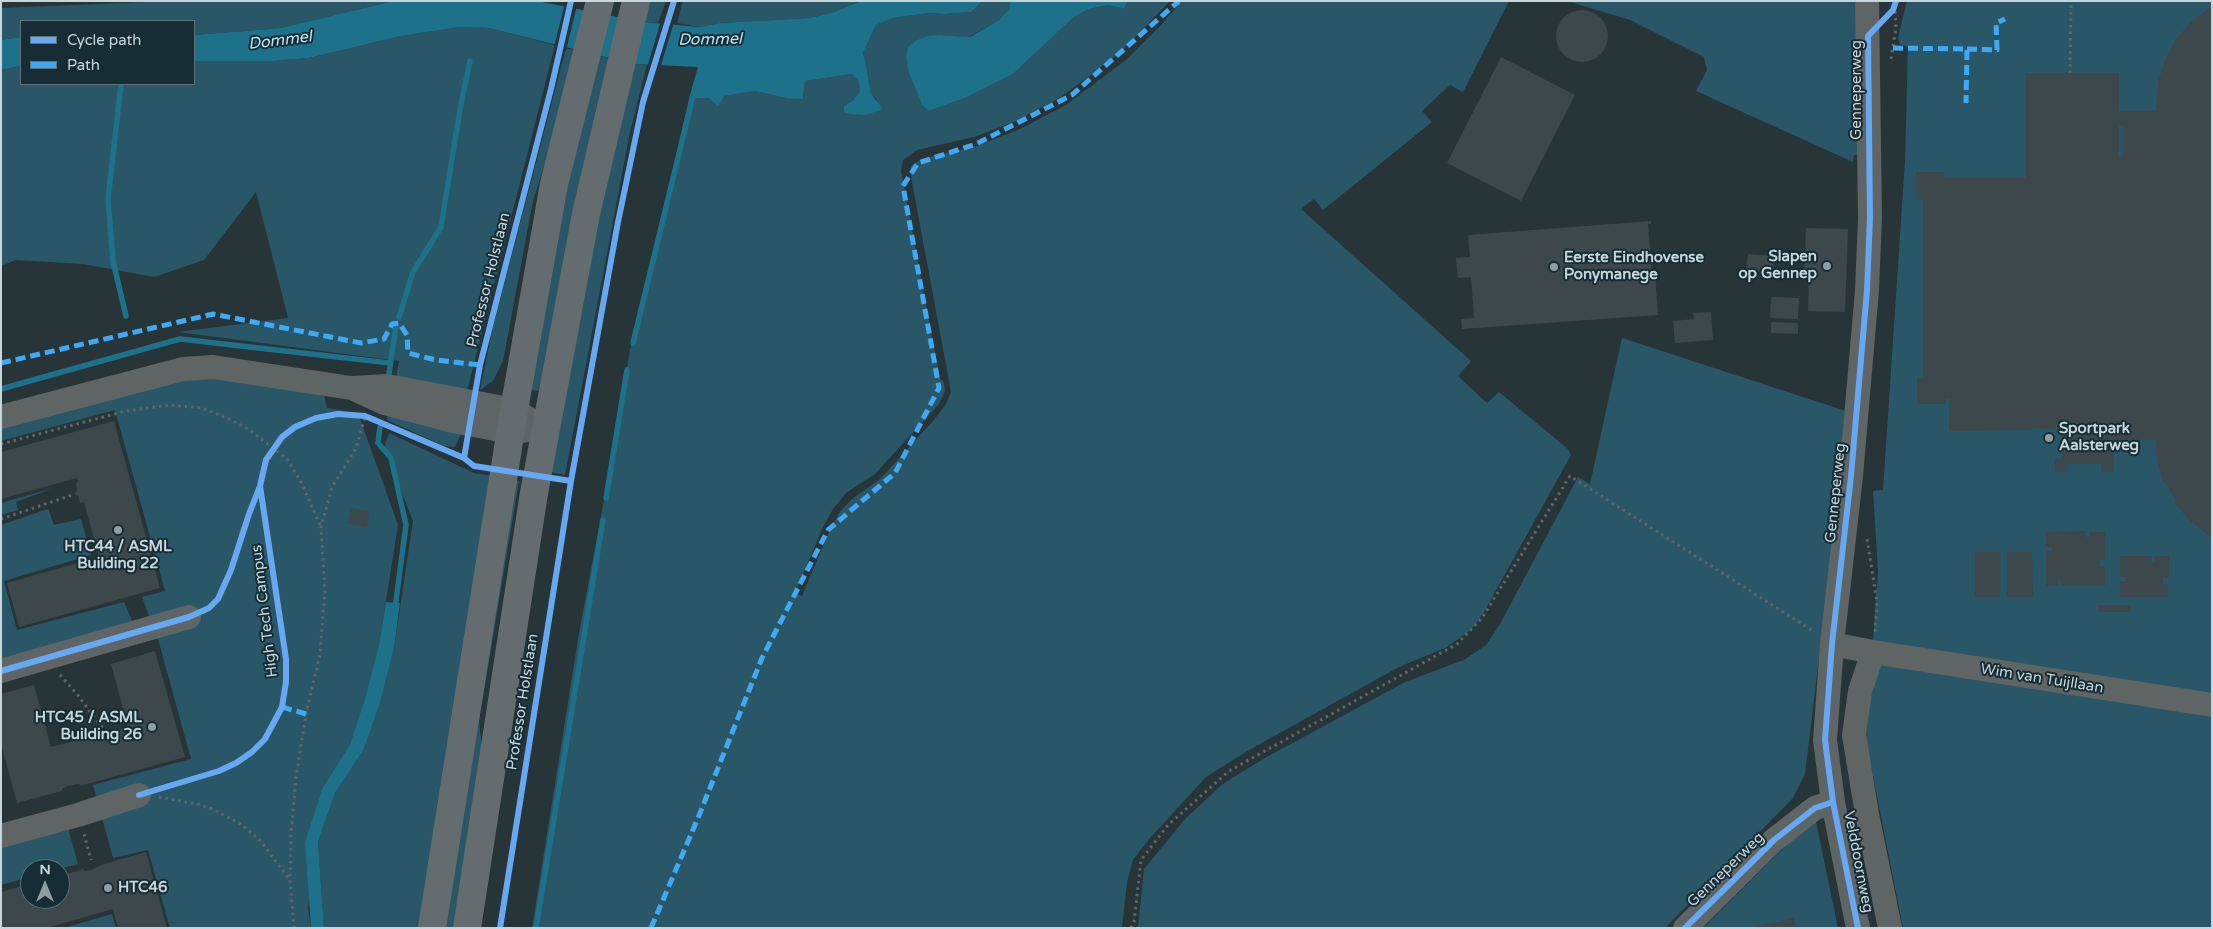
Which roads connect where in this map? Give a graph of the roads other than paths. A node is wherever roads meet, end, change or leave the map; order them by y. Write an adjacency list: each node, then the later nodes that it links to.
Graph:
1 (600, 1): 5 (main road)
2 (636, 1): 6 (main road, Professor Holstlaan)
3 (1867, 1): 8 (street, Genneperweg)
4 (1, 417): 5 (street)
5 (513, 421): 6 (street); 15 (main road)
6 (546, 429): 16 (main road, Professor Holstlaan)
7 (189, 617): 10 (street)
8 (1832, 644): 9 (street); 13 (street, Genneperweg)
9 (1873, 652): 11 (street, Wim van Tuijllaan); 19 (street, Velddoornweg)
10 (1, 671)
11 (2212, 705)
12 (139, 795): 14 (street)
13 (1833, 802): 17 (street, Genneperweg); 18 (street, Velddoornweg)
14 (1, 836)
15 (432, 928)
16 (468, 928)
17 (1685, 928)
18 (1858, 928)
19 (1890, 928)

